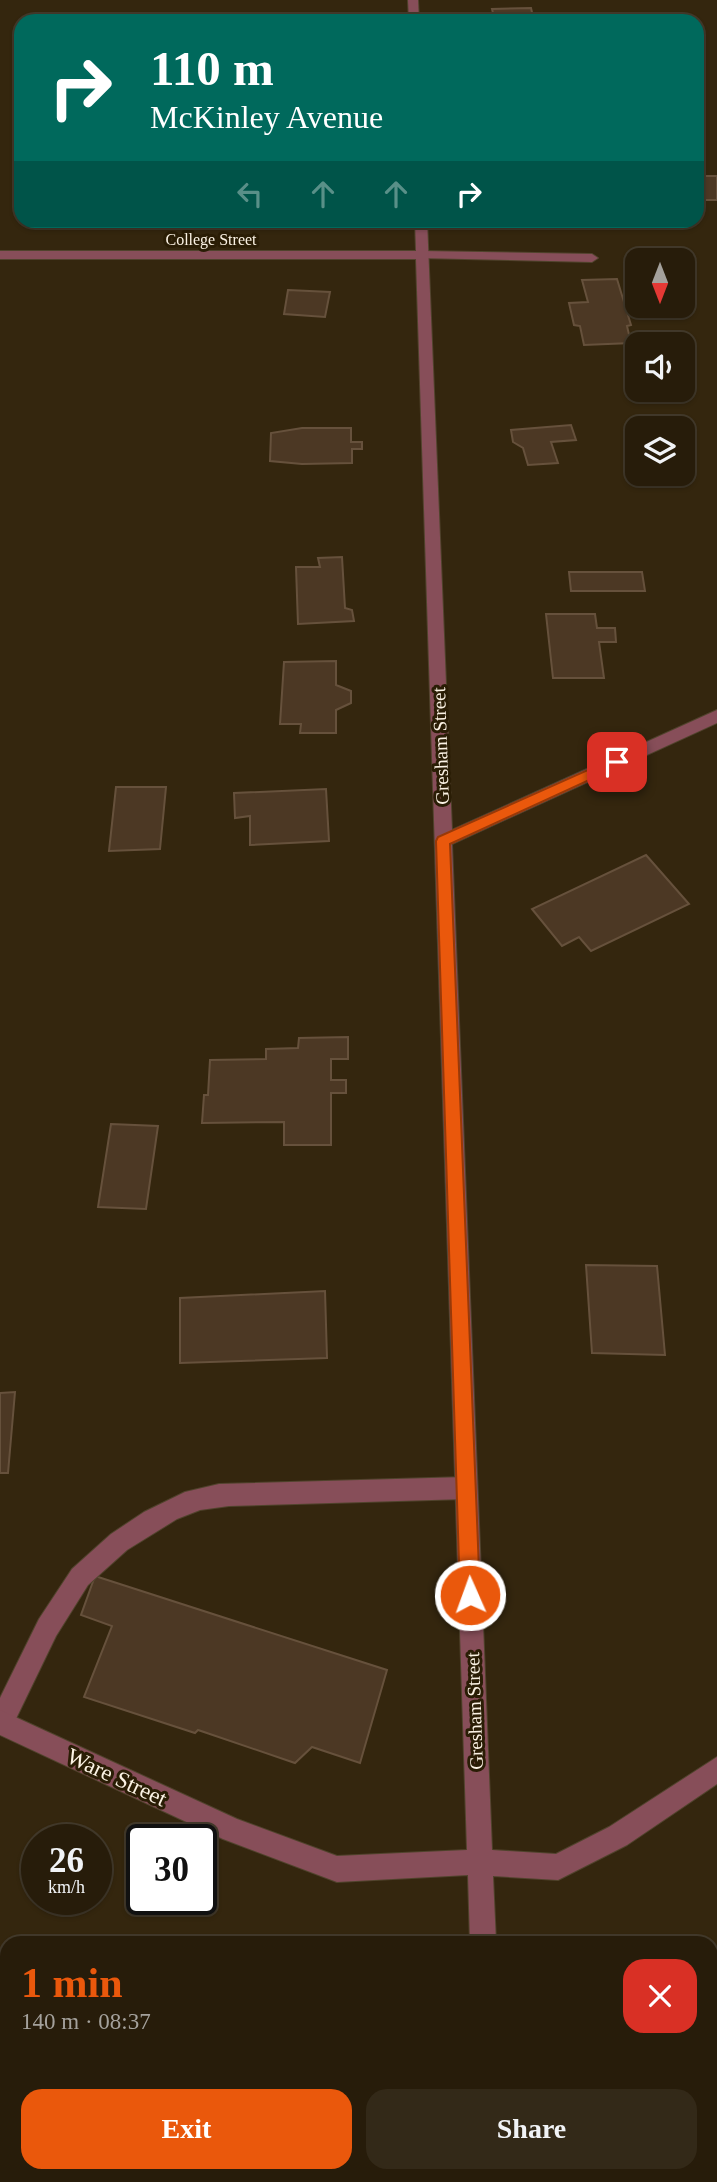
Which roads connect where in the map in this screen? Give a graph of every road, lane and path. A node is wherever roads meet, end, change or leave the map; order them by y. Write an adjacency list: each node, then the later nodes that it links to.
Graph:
1 (421, 228): 3 (street, Gresham Street)
2 (0, 255): 3 (street, College Street)
3 (422, 255): 4 (street, College Street); 6 (street, Gresham Street)
4 (592, 258)
5 (717, 716): 6 (street)
6 (443, 841): 7 (street, Gresham Street)
7 (466, 1488): 8 (street); 10 (street, Gresham Street)
8 (1, 1722): 10 (street, Ware Street)
9 (717, 1769): 10 (street, Ware Street)
10 (480, 1862): 11 (street, Gresham Street)
11 (483, 1936)

